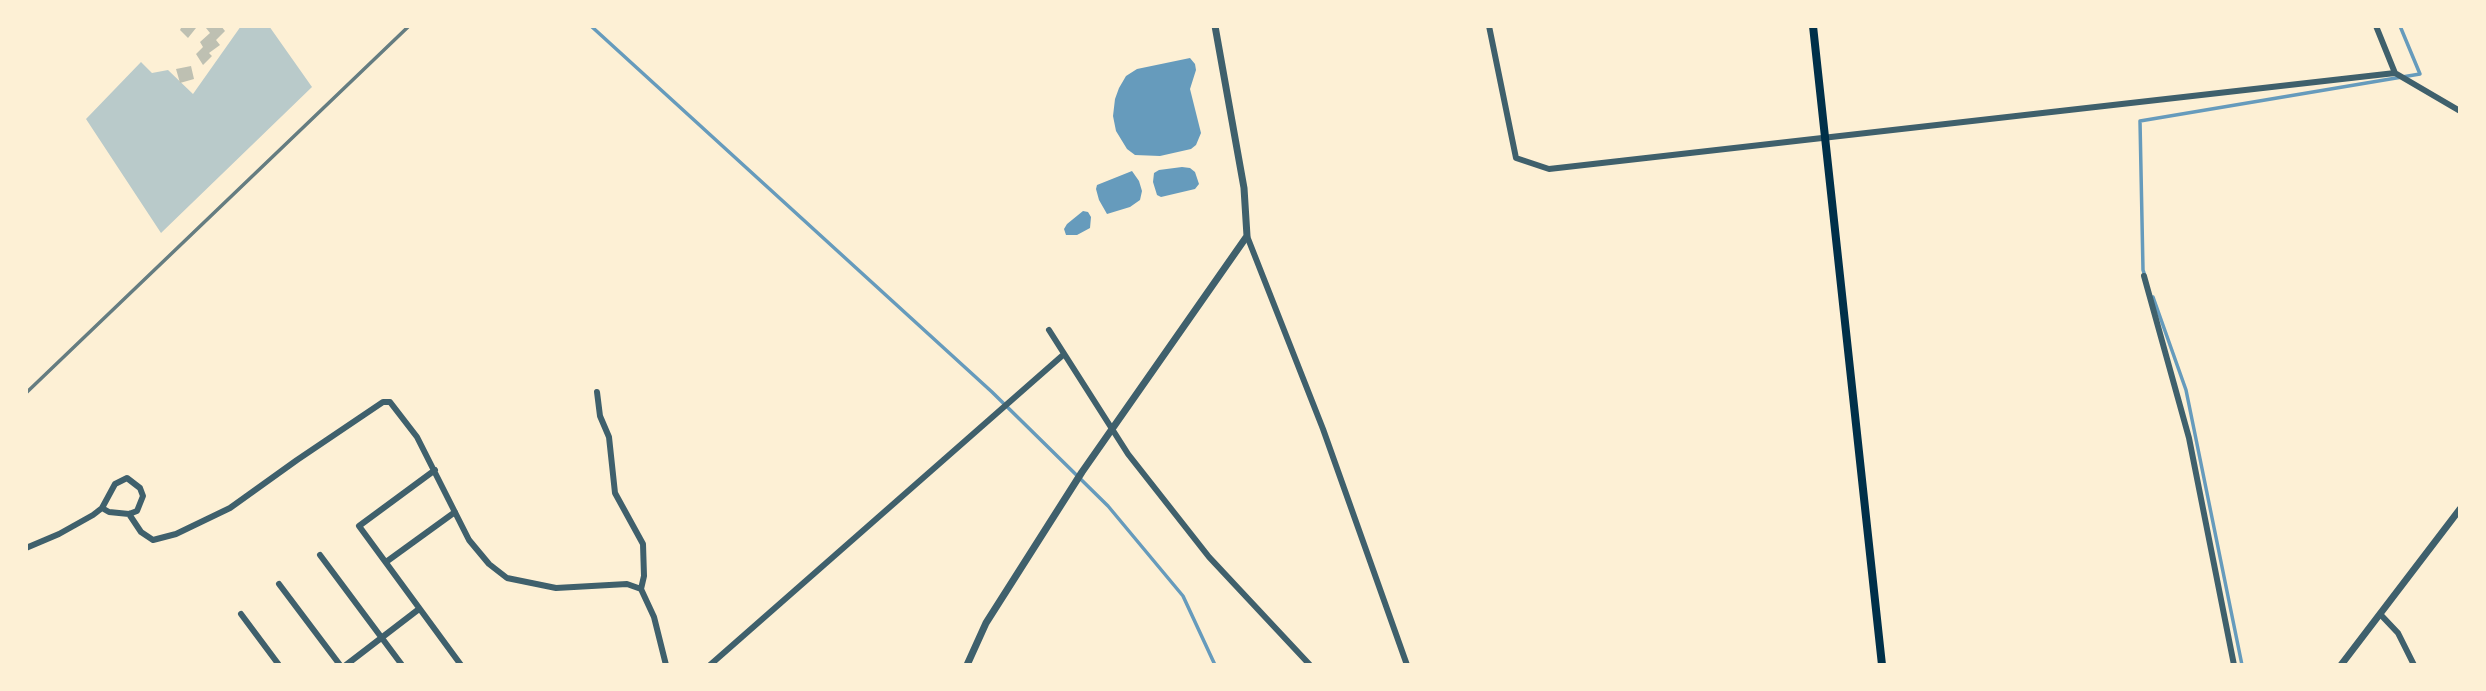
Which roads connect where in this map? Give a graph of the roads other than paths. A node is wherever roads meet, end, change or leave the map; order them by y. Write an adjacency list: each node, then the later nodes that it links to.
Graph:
1 (1215, 26): 8 (street)
2 (1489, 26): 7 (street)
3 (1813, 26): 7 (main road)
4 (2376, 26): 5 (street)
5 (2395, 73): 6 (street); 7 (street)
6 (2460, 111)
7 (1825, 136): 38 (main road)
8 (1247, 236): 13 (street); 37 (street)
9 (2144, 276): 39 (street)
10 (1049, 330): 11 (street)
11 (1063, 355): 13 (street); 34 (street)
12 (597, 392): 23 (street)
13 (1112, 429): 35 (street); 36 (street)
14 (435, 470): 17 (street); 18 (street); 21 (street)
15 (102, 508): 18 (street); 18 (street); 19 (street)
16 (2460, 509): 26 (street)
17 (455, 512): 21 (street); 23 (street)
18 (129, 514)
19 (26, 548)
20 (320, 555): 27 (street)
21 (386, 562): 24 (street)
22 (279, 584): 29 (street)
23 (641, 589): 33 (street)
24 (419, 609): 27 (street); 32 (street)
25 (241, 614): 28 (street)
26 (2380, 614): 40 (street); 41 (street)
27 (382, 638): 30 (street); 31 (street)
28 (279, 665)
29 (340, 665)
30 (346, 665)
31 (402, 665)
32 (461, 665)
33 (666, 665)
34 (710, 665)
35 (967, 665)
36 (1310, 665)
37 (1407, 665)
38 (1882, 665)
39 (2234, 665)
40 (2341, 665)
41 (2414, 665)

